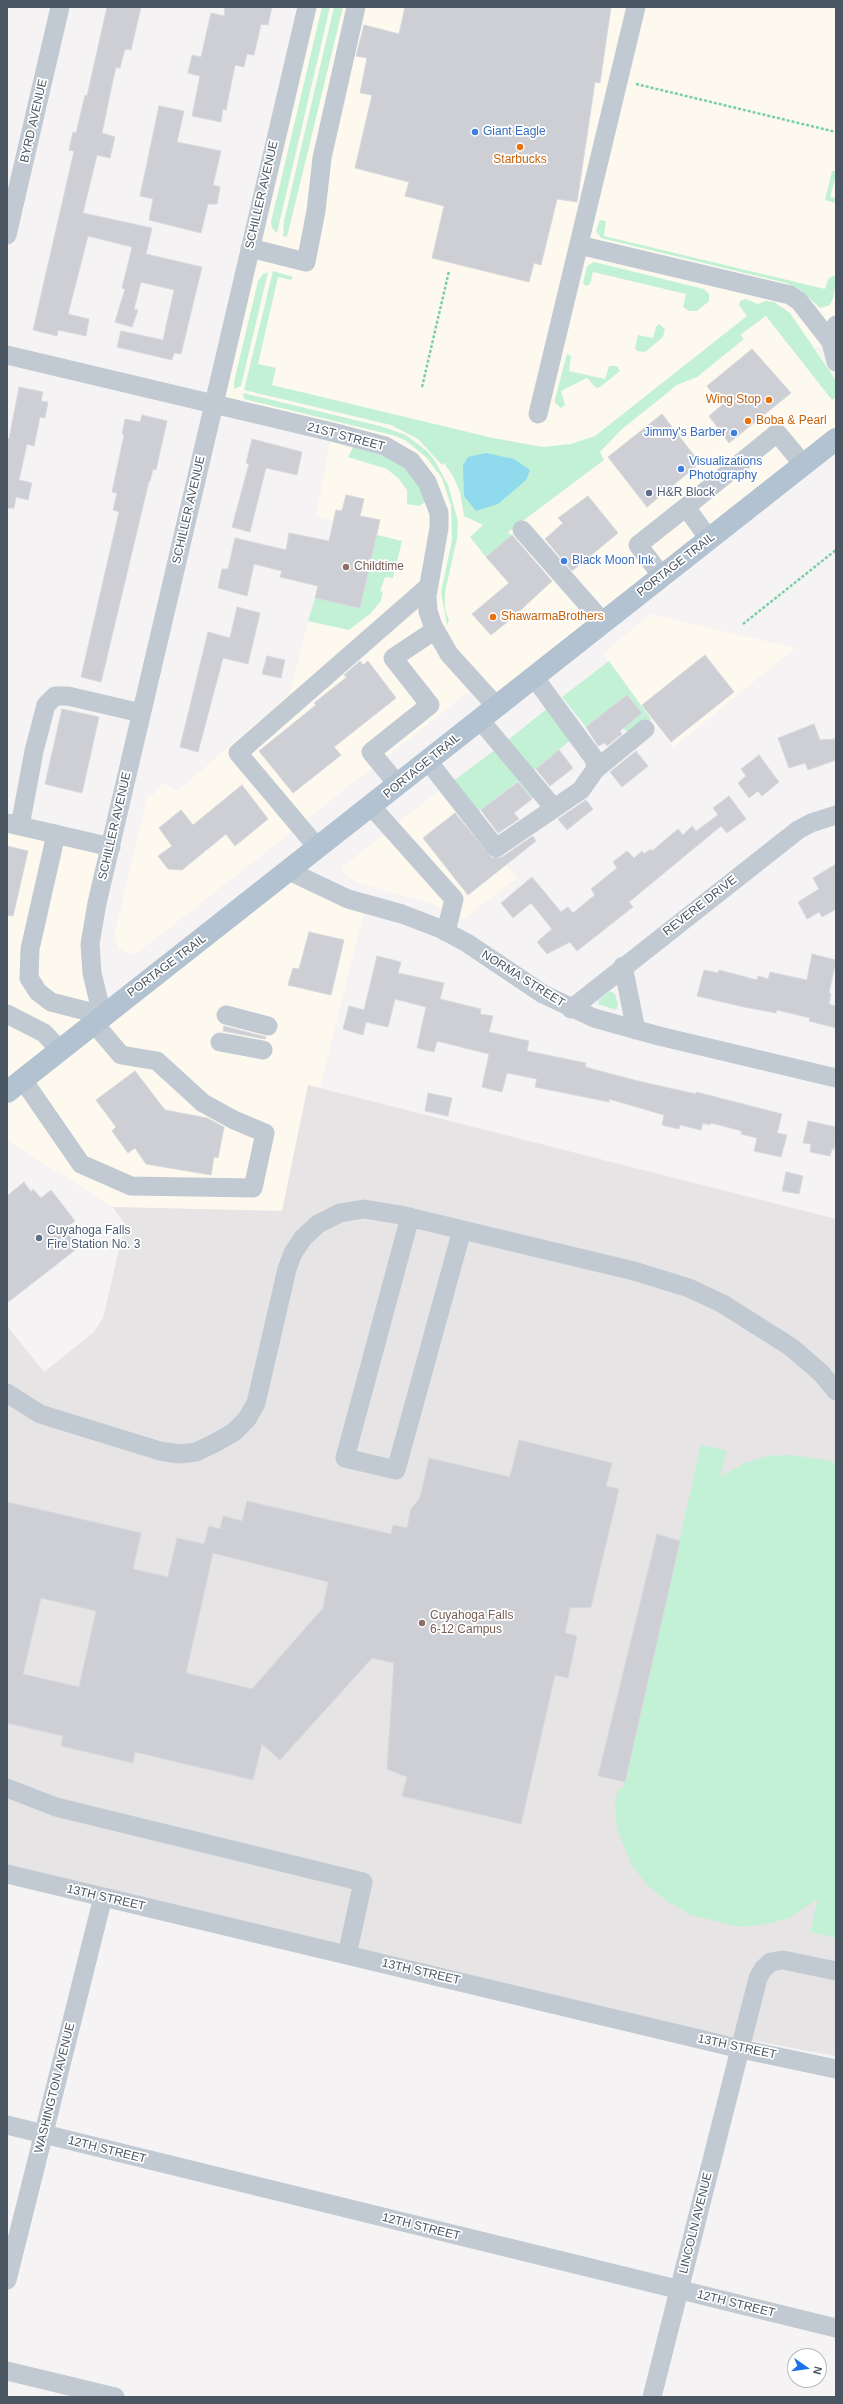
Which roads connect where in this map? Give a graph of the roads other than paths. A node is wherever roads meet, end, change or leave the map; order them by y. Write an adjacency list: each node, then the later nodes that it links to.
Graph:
1 (60, 7): 5 (street, BYRD AVENUE)
2 (307, 7): 7 (street, SCHILLER AVENUE)
3 (356, 7): 7 (street)
4 (636, 7): 6 (street)
5 (7, 235)
6 (579, 245): 8 (street); 12 (street)
7 (250, 248): 11 (street, SCHILLER AVENUE)
8 (834, 337): 10 (street)
9 (7, 355): 11 (street, 21ST STREET)
10 (836, 362)
11 (213, 404): 19 (street, 21ST STREET); 23 (street, SCHILLER AVENUE)
12 (538, 414)
13 (836, 438): 14 (main road, PORTAGE TRAIL)
14 (804, 464): 15 (street); 17 (main road, PORTAGE TRAIL)
15 (686, 507): 17 (street); 18 (street)
16 (522, 530): 20 (street)
17 (709, 538): 18 (main road, PORTAGE TRAIL)
18 (662, 576): 20 (main road, PORTAGE TRAIL)
19 (428, 587): 21 (street, 21ST STREET); 35 (street)
20 (603, 622): 22 (main road, PORTAGE TRAIL)
21 (435, 630): 24 (street, 21ST STREET); 28 (street)
22 (534, 677): 24 (main road, PORTAGE TRAIL); 27 (street)
23 (141, 713): 32 (street); 34 (street, SCHILLER AVENUE)
24 (489, 714): 26 (main road, PORTAGE TRAIL); 30 (street, 21ST STREET)
25 (644, 729): 27 (street)
26 (428, 761): 28 (main road, PORTAGE TRAIL); 30 (street)
27 (595, 770): 30 (street)
28 (398, 785): 29 (main road, PORTAGE TRAIL)
29 (371, 806): 35 (main road, PORTAGE TRAIL); 37 (street)
30 (554, 808)
31 (836, 815): 38 (street, REVERE DRIVE)
32 (14, 824): 33 (street)
33 (56, 834): 34 (street); 42 (street)
34 (111, 847): 42 (street, SCHILLER AVENUE)
35 (318, 848): 36 (main road, PORTAGE TRAIL)
36 (289, 871): 37 (street, NORMA STREET); 42 (main road, PORTAGE TRAIL)
37 (446, 932): 39 (street, NORMA STREET)
38 (623, 966): 39 (street, REVERE DRIVE); 44 (street)
39 (571, 1009): 44 (street, NORMA STREET)
40 (7, 1014): 46 (street)
41 (226, 1015): 43 (street)
42 (98, 1019): 46 (main road, PORTAGE TRAIL); 49 (street)
43 (268, 1026)
44 (636, 1030): 48 (street, NORMA STREET)
45 (220, 1042): 47 (street)
46 (60, 1050): 49 (main road, PORTAGE TRAIL)
47 (262, 1050)
48 (836, 1078)
49 (15, 1086)
50 (410, 1217): 51 (street); 51 (street); 53 (street)
51 (462, 1230): 52 (street)
52 (836, 1391)
53 (7, 1393)
54 (7, 1788): 57 (street)
55 (7, 1874): 56 (street, 13TH STREET)
56 (103, 1897): 57 (street, 13TH STREET); 62 (street, WASHINGTON AVENUE)
57 (347, 1955): 59 (street, 13TH STREET)
58 (836, 1971): 59 (street, LINCOLN AVENUE)
59 (741, 2049): 60 (street, 13TH STREET); 64 (street, LINCOLN AVENUE)
60 (836, 2069)
61 (7, 2125): 62 (street, 12TH STREET)
62 (43, 2134): 63 (street, WASHINGTON AVENUE); 64 (street, 12TH STREET)
63 (7, 2280)
64 (679, 2290): 65 (street, 12TH STREET); 68 (street, LINCOLN AVENUE)
65 (836, 2328)
66 (7, 2371): 67 (street)
67 (115, 2397)
68 (652, 2397)

